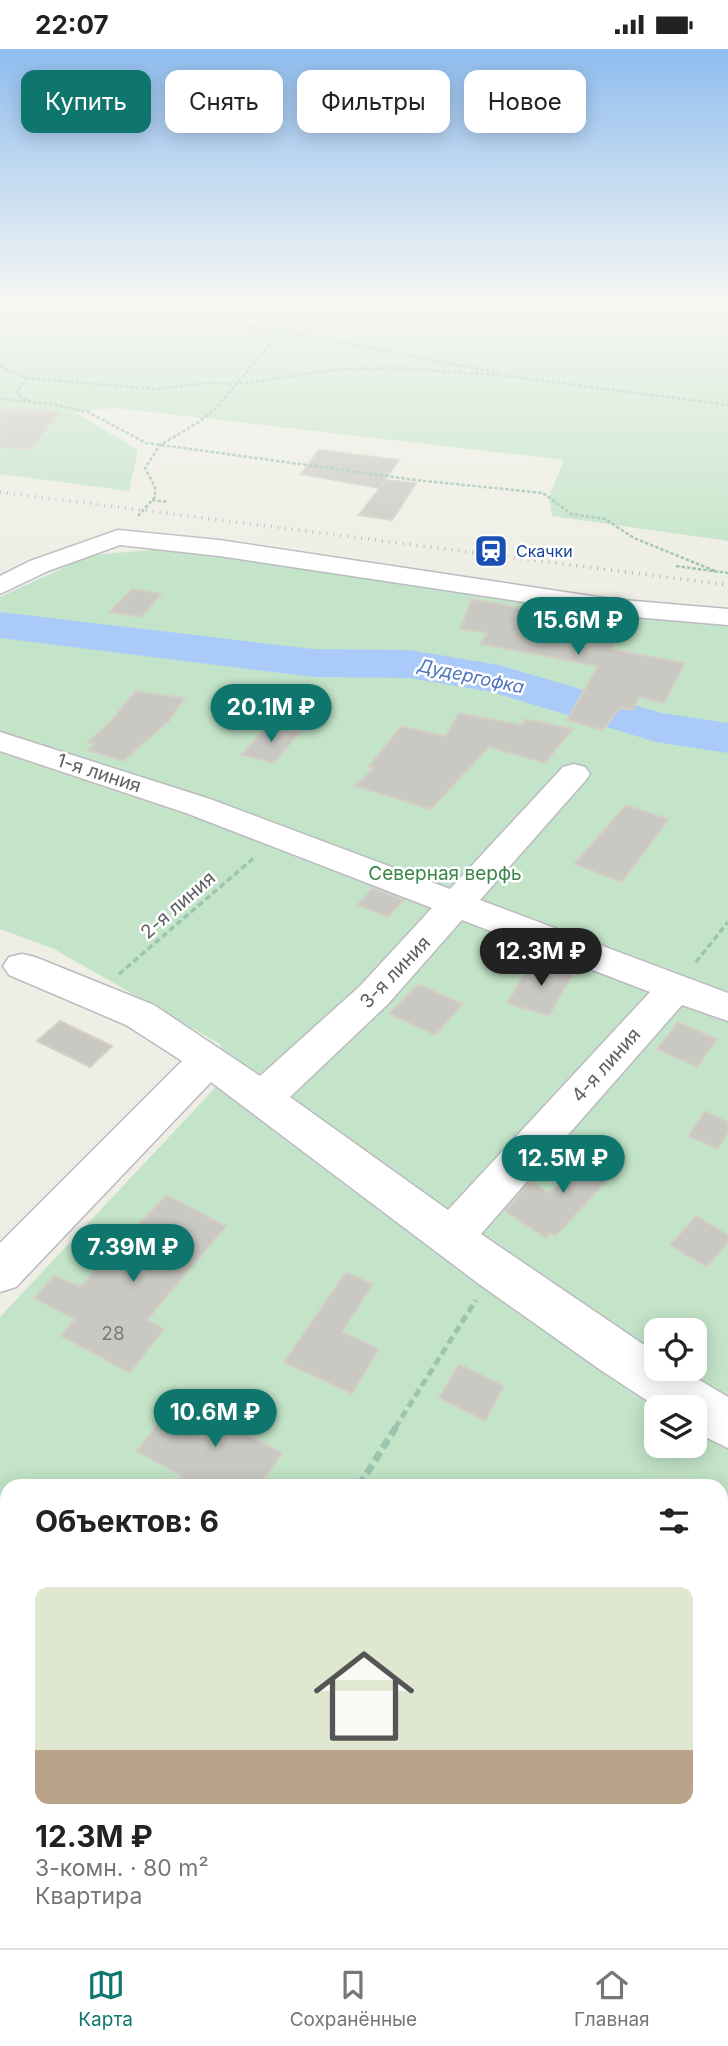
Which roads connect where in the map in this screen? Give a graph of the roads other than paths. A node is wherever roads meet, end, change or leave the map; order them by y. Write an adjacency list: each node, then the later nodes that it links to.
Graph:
1 (0, 586): 2 (street)
2 (728, 617)
3 (0, 741): 5 (street, 1-я линия)
4 (574, 774): 5 (street, 3-я линия)
5 (459, 905): 7 (street, 1-я линия); 10 (street, 3-я линия)
6 (22, 966): 9 (street)
7 (676, 988): 8 (street, 1-я линия); 11 (street, 4-я линия)
8 (728, 1007)
9 (209, 1059): 10 (street); 12 (street)
10 (262, 1098): 11 (street)
11 (453, 1236): 13 (street)
12 (0, 1273)
13 (728, 1426)

